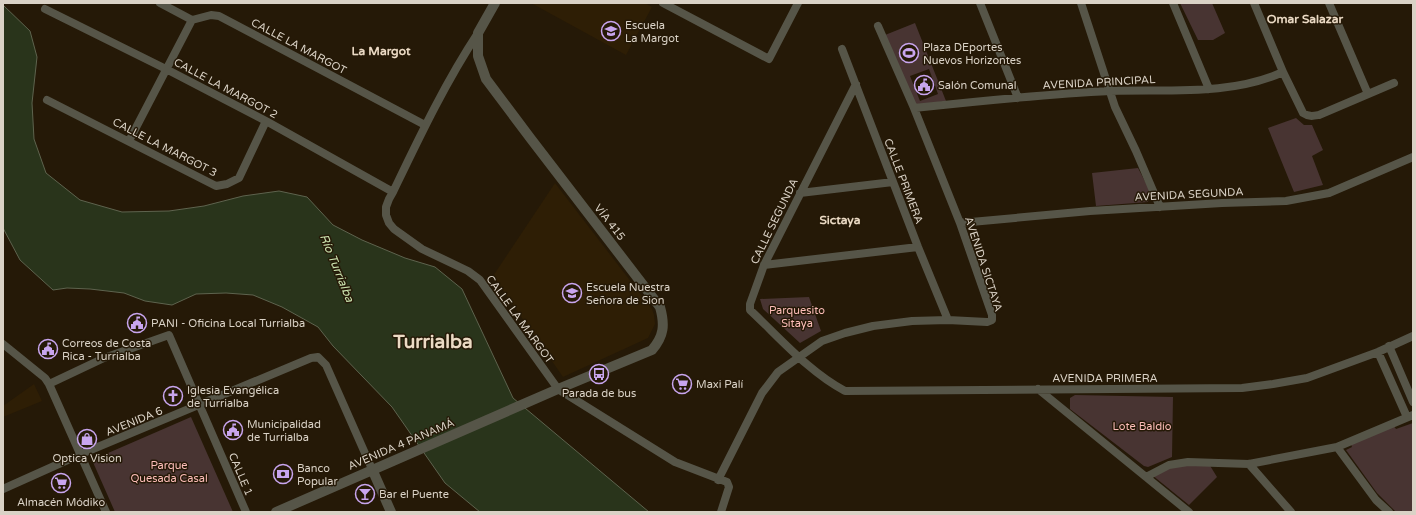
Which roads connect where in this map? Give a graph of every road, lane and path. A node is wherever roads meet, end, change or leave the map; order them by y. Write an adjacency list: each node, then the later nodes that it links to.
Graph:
1 (160, 3): 11 (street)
2 (495, 3): 13 (street, VÍA 415)
3 (663, 3): 4 (street)
4 (798, 3)
5 (980, 3): 22 (street)
6 (1081, 3): 20 (street)
7 (1173, 3): 19 (street)
8 (1254, 3): 16 (street)
9 (1329, 3): 21 (street)
10 (45, 9): 15 (street, CALLE LA MARGOT 2)
11 (192, 20): 15 (street); 26 (street, CALLE LA MARGOT)
12 (878, 26): 24 (street, AVENIDA SICTAYA)
13 (478, 33): 26 (street, CALLE LA MARGOT); 43 (street, VÍA 415)
14 (842, 50): 18 (street, CALLE PRIMERA)
15 (166, 69): 25 (street, CALLE LA MARGOT 2); 27 (street)
16 (1283, 72): 19 (street, AVENIDA PRINCIPAL); 21 (street)
17 (1394, 83): 21 (street)
18 (856, 84): 29 (street, CALLE PRIMERA); 31 (street, CALLE SEGUNDA)
19 (1209, 89): 20 (street, AVENIDA PRINCIPAL)
20 (1110, 91): 22 (street, AVENIDA PRINCIPAL); 32 (street)
21 (1368, 94)
22 (1018, 98): 24 (street, AVENIDA PRINCIPAL)
23 (47, 100): 27 (street, CALLE LA MARGOT 3)
24 (914, 108): 33 (street, AVENIDA SICTAYA)
25 (266, 121): 27 (street, CALLE LA MARGOT 3); 30 (street, CALLE LA MARGOT 2)
26 (425, 125): 30 (street, CALLE LA MARGOT)
27 (129, 141)
28 (1413, 157): 32 (street, AVENIDA SEGUNDA)
29 (893, 182): 31 (street); 34 (street, CALLE PRIMERA)
30 (393, 192): 43 (street, CALLE LA MARGOT)
31 (800, 193): 35 (street, CALLE SEGUNDA)
32 (1160, 206): 33 (street, AVENIDA SEGUNDA)
33 (960, 224): 36 (street, AVENIDA SICTAYA)
34 (918, 247): 35 (street); 36 (street, CALLE PRIMERA)
35 (764, 265): 41 (street, CALLE SEGUNDA)
36 (948, 320): 41 (street, AVENIDA SICTAYA)
37 (1413, 336): 39 (street, AVENIDA PRIMERA)
38 (3, 344): 42 (street)
39 (1389, 346): 40 (street, AVENIDA PRIMERA); 46 (street)
40 (1378, 352): 44 (street, AVENIDA PRIMERA); 48 (street)
41 (799, 357): 44 (street, AVENIDA PRIMERA); 54 (street, AVENIDA SICTAYA)
42 (49, 384): 47 (street, CALLE 1); 50 (street)
43 (558, 389): 45 (street, VÍA 415); 54 (street)
44 (1038, 389): 53 (street)
45 (537, 399): 52 (street, AVENIDA 4 PANAMÁ)
46 (1413, 402)
47 (200, 405): 50 (street, AVENIDA 6); 52 (street, AVENIDA 6); 57 (street, CALLE 1)
48 (1410, 416): 49 (street)
49 (1337, 447): 51 (street); 63 (street)
50 (81, 454): 55 (street, AVENIDA 6); 56 (street)
51 (1249, 464): 53 (street); 62 (street)
52 (372, 469): 58 (street, AVENIDA 4 PANAMÁ); 59 (street)
53 (1146, 477): 61 (street)
54 (718, 480): 60 (street)
55 (3, 489)
56 (106, 512)
57 (246, 512)
58 (276, 512)
59 (392, 512)
60 (721, 512)
61 (1189, 512)
62 (1291, 512)
63 (1389, 512)

